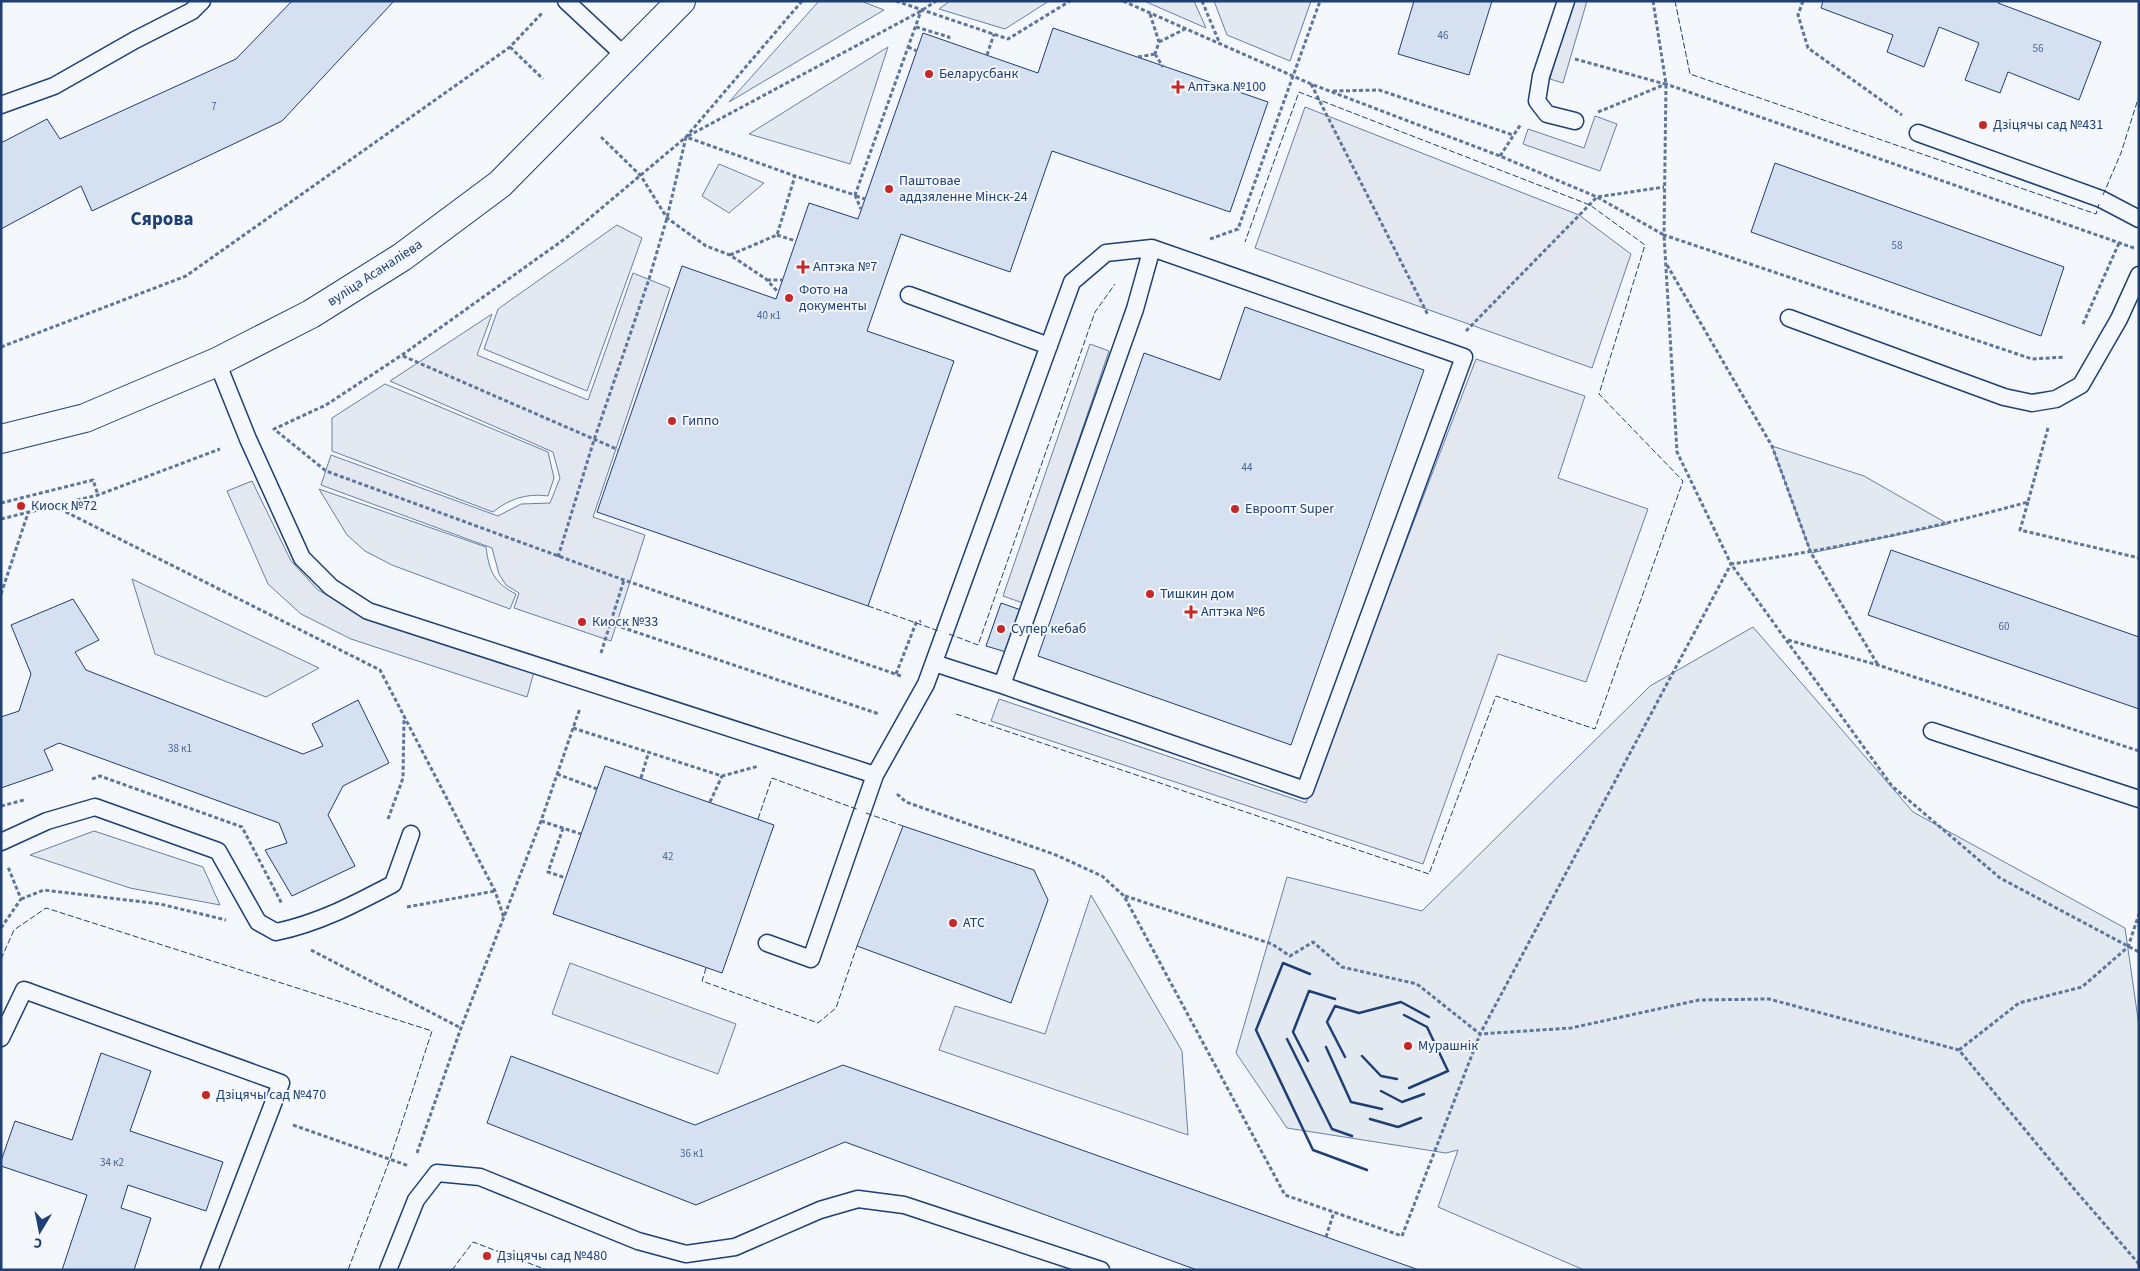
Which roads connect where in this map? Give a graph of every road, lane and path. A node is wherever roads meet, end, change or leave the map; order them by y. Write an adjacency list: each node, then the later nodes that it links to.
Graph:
1 (202, 1): 38 (lane)
2 (566, 1): 29 (lane)
3 (682, 1): 29 (main road, вуліца Асаналіева)
4 (802, 1): 43 (path)
5 (896, 1): 15 (path)
6 (936, 1): 15 (path)
7 (1070, 1): 19 (path)
8 (1123, 1): 16 (path)
9 (1202, 1): 22 (path)
10 (1320, 1): 32 (path)
11 (1566, 1): 26 (lane)
12 (1653, 1): 35 (path)
13 (1803, 1): 40 (path)
14 (548, 8): 23 (path)
15 (921, 11): 17 (path); 19 (path); 43 (path)
16 (1150, 13): 18 (path); 21 (path)
17 (916, 26): 20 (path); 24 (path)
18 (1185, 29): 21 (path); 22 (path)
19 (994, 34): 28 (path)
20 (948, 41)
21 (1159, 42): 27 (path)
22 (1220, 45): 32 (path)
23 (510, 46): 33 (path); 70 (path)
24 (908, 47): 25 (path); 48 (path)
25 (917, 51)
26 (1549, 52): 35 (path); 37 (lane)
27 (1155, 54): 30 (path); 31 (path)
28 (987, 55)
29 (626, 57): 75 (main road, вуліца Асаналіева)
30 (1138, 57)
31 (1163, 66)
32 (1294, 76): 34 (path); 60 (path)
33 (543, 79)
34 (1311, 84): 36 (path); 72 (path)
35 (1666, 84): 39 (path); 47 (path); 57 (path)
36 (1330, 91): 41 (path); 44 (path)
37 (1537, 101): 39 (lane); 41 (path)
38 (1, 105)
39 (1575, 121)
40 (1918, 133): 53 (lane)
41 (1513, 135): 44 (path)
42 (601, 137): 45 (path)
43 (686, 137): 45 (path); 46 (path); 52 (path)
44 (1500, 156): 49 (path)
45 (641, 176): 52 (path); 73 (path)
46 (795, 176): 48 (path); 54 (path)
47 (1664, 187): 49 (path); 55 (path)
48 (855, 195): 50 (path); 51 (path)
49 (1597, 197): 55 (path)
50 (865, 199)
51 (861, 209)
52 (667, 218): 61 (path); 78 (path)
53 (2139, 219)
54 (777, 235): 56 (path); 61 (path)
55 (1664, 235): 62 (path); 74 (path)
56 (796, 241)
57 (2119, 243): 59 (path); 69 (path)
58 (1152, 248): 60 (lane); 71 (lane); 101 (lane)
59 (2139, 250)
60 (1169, 253): 72 (lane)
61 (730, 255): 64 (path)
62 (1666, 264): 87 (path); 90 (path)
63 (2139, 275): 76 (lane)
64 (766, 280): 65 (path); 66 (path)
65 (782, 280)
66 (778, 292)
67 (909, 295): 71 (lane)
68 (1789, 318): 76 (lane)
69 (2080, 330)
70 (1, 346)
71 (1049, 346): 97 (lane)
72 (1446, 351): 101 (lane)
73 (402, 355): 78 (path); 88 (path)
74 (2068, 356)
75 (217, 362): 77 (main road, вуліца Асаналіева); 107 (lane)
76 (2056, 399): 82 (path)
77 (1, 439)
78 (594, 440): 80 (path); 88 (path)
79 (220, 449): 81 (path)
80 (619, 450)
81 (98, 495): 83 (path); 84 (path)
82 (2028, 502): 87 (path); 89 (path)
83 (1, 503)
84 (54, 506): 85 (path); 103 (path)
85 (28, 512): 86 (path); 92 (path)
86 (1, 519)
87 (1811, 553): 90 (path); 98 (path)
88 (558, 557): 91 (path)
89 (2139, 558)
90 (1731, 564): 95 (path); 139 (path)
91 (624, 580): 93 (path); 99 (path)
92 (1, 594)
93 (609, 623): 96 (path); 104 (path)
94 (916, 623): 99 (path)
95 (1787, 640): 98 (path); 136 (path)
96 (601, 653)
97 (934, 663): 100 (lane); 101 (lane)
98 (1878, 665): 109 (path)
99 (896, 674): 100 (path)
100 (926, 684): 104 (lane)
101 (1002, 685)
102 (582, 703): 105 (path)
103 (404, 715): 120 (path); 132 (path)
104 (906, 723): 112 (lane)
105 (573, 728): 108 (path); 110 (path)
106 (1932, 731): 117 (lane)
107 (785, 746): 111 (path); 112 (lane)
108 (650, 751): 111 (path); 113 (path)
109 (2139, 751)
110 (557, 774): 115 (path); 121 (path)
111 (722, 776): 118 (path)
112 (875, 776): 128 (path); 135 (lane)
113 (641, 778)
114 (91, 779): 130 (path)
115 (597, 789)
116 (29, 798): 119 (path)
117 (2139, 799)
118 (710, 802)
119 (1, 806)
120 (387, 821)
121 (541, 821): 122 (path); 132 (path)
122 (563, 828): 124 (path); 127 (path)
123 (411, 834): 134 (lane)
124 (581, 834)
125 (1, 842): 134 (lane)
126 (8, 866): 129 (path)
127 (566, 878)
128 (1124, 896): 139 (path); 145 (path)
129 (21, 899): 133 (path); 134 (path)
130 (285, 909)
131 (2139, 914): 136 (path)
132 (504, 918): 138 (path)
133 (1, 928)
134 (276, 932): 138 (path)
135 (767, 943)
136 (2128, 947): 137 (path); 141 (path)
137 (2139, 952)
138 (461, 1028): 143 (path)
139 (1480, 1034): 141 (path); 145 (path)
140 (1, 1038): 142 (lane)
141 (1959, 1050): 147 (path)
142 (268, 1117): 144 (path); 148 (lane)
143 (416, 1158)
144 (412, 1168)
145 (1334, 1212): 146 (path)
146 (1326, 1236)
147 (2139, 1264)
148 (209, 1270)
149 (388, 1270): 150 (lane)
150 (1101, 1270)

